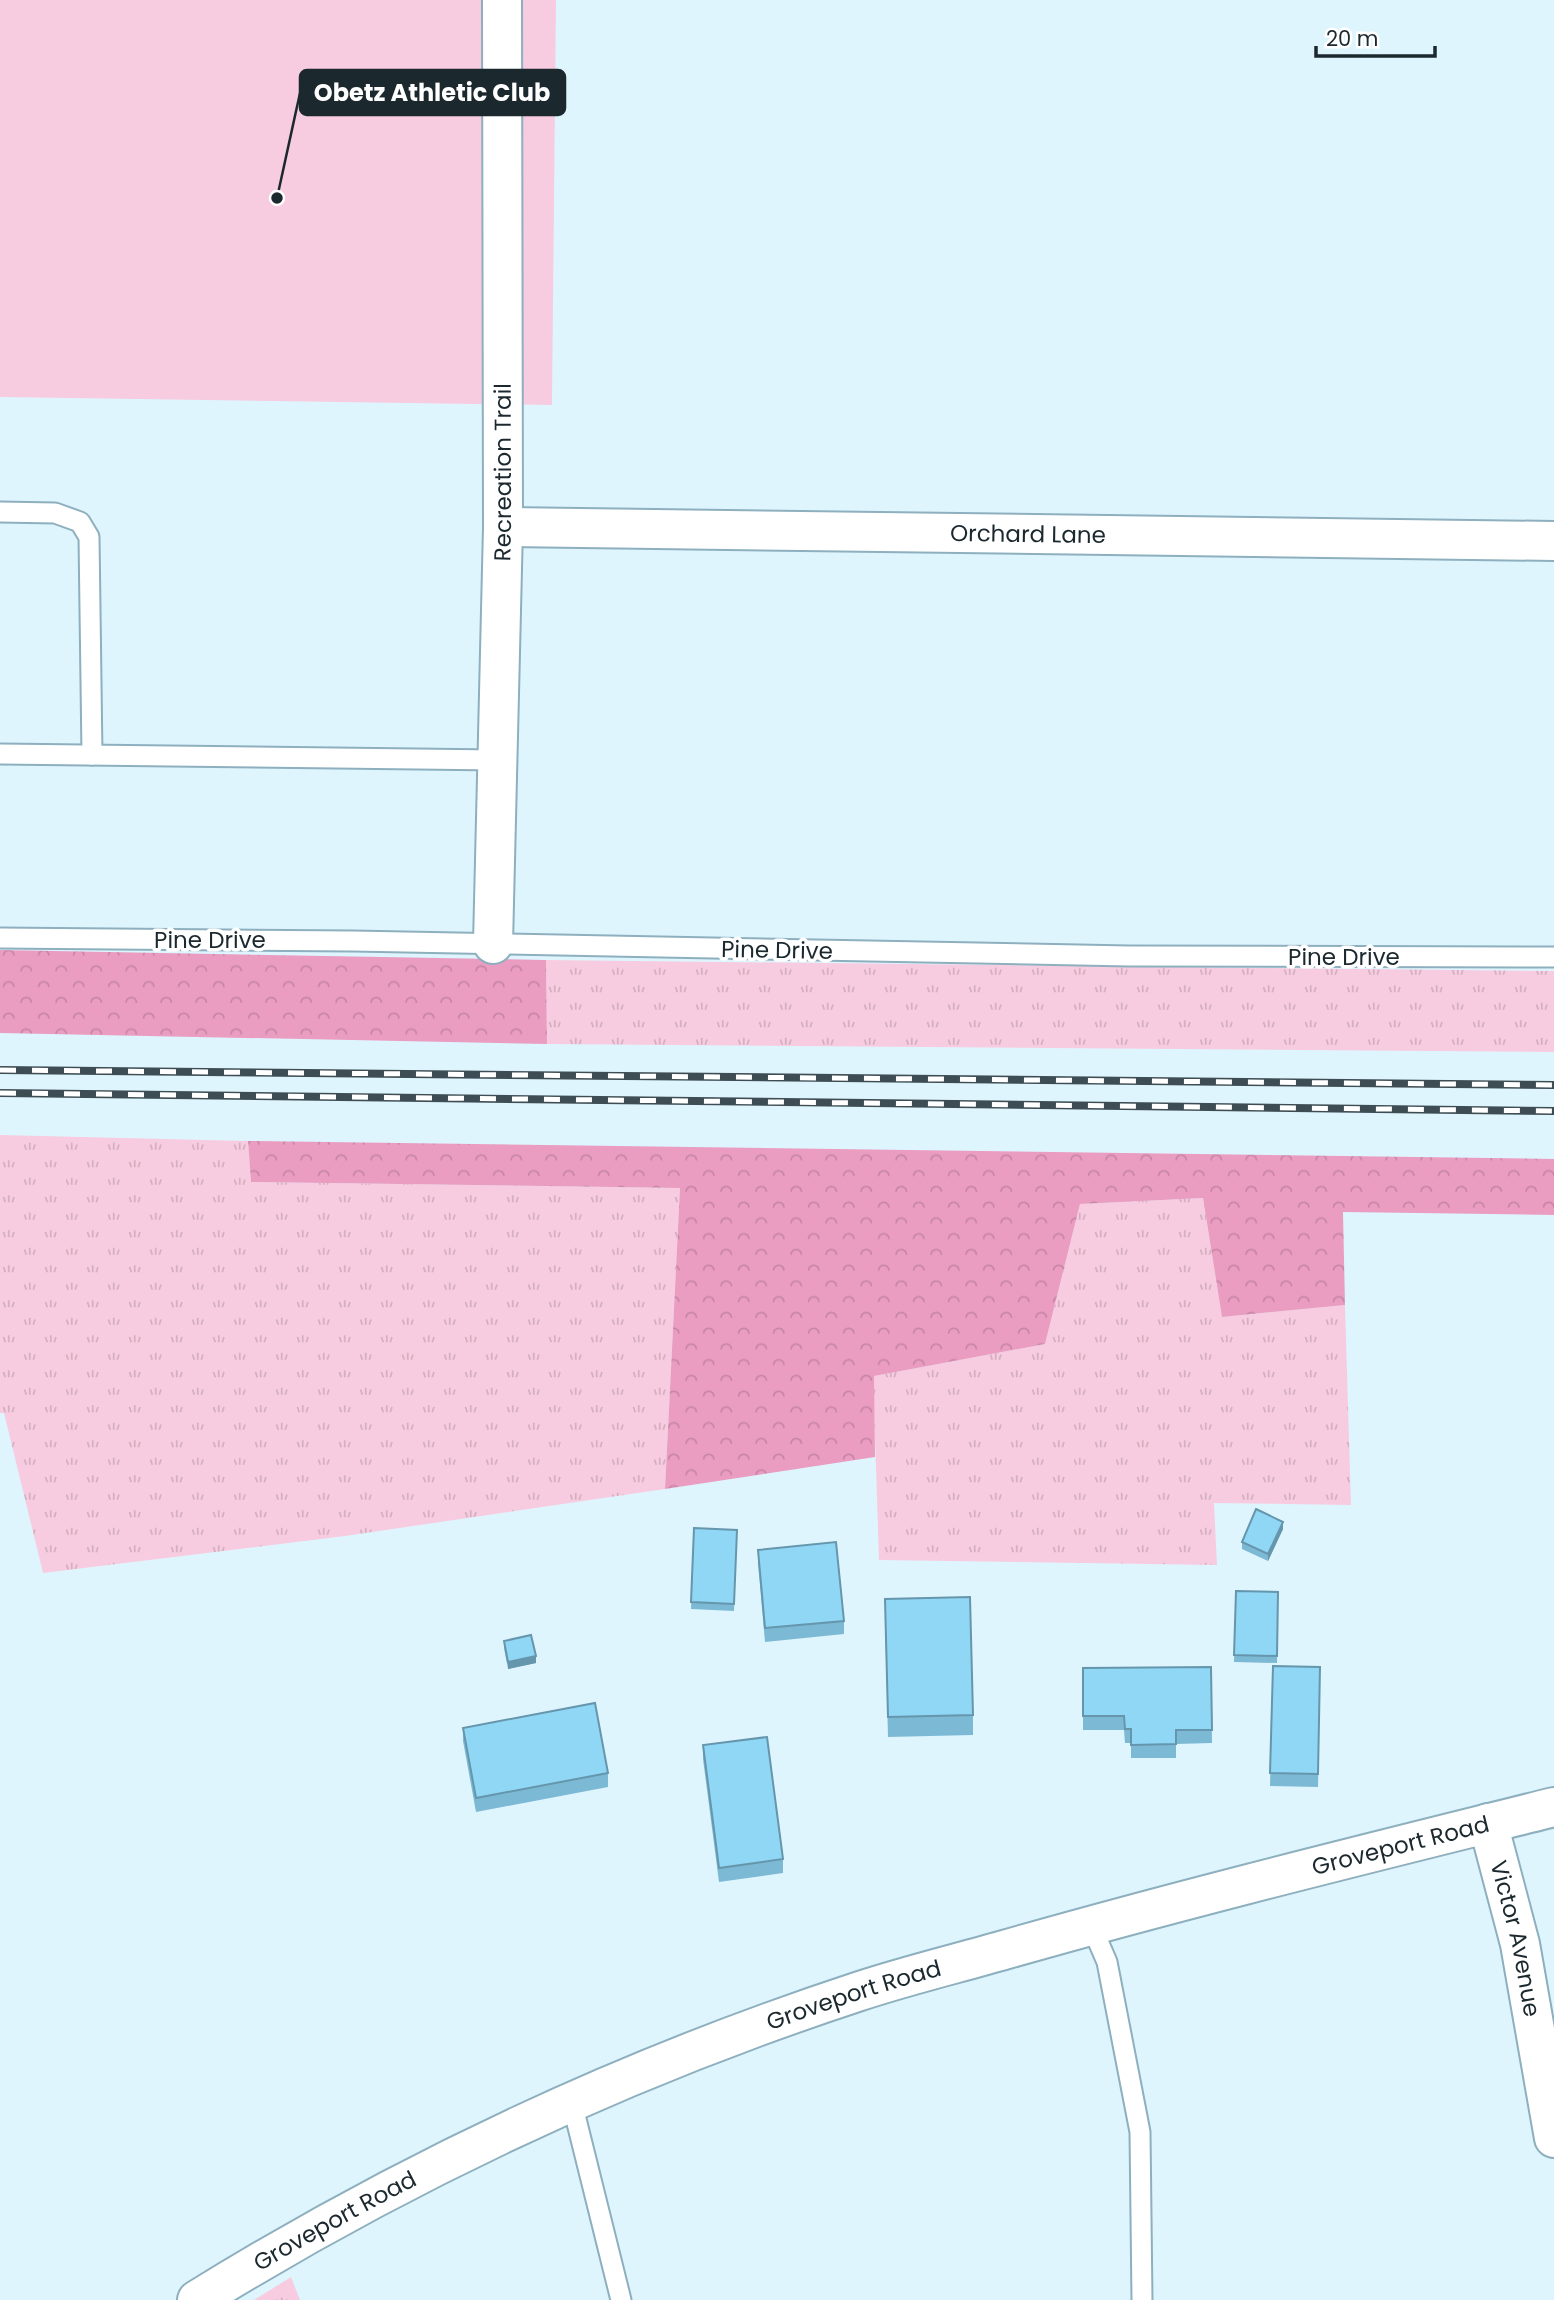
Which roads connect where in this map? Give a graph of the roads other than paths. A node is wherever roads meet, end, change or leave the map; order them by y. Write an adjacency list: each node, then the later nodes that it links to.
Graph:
1 (502, 0): 3 (street, Recreation Trail)
2 (0, 512): 6 (lane)
3 (503, 527): 4 (street, Orchard Lane); 7 (street, Recreation Trail)
4 (1554, 541)
5 (0, 754): 6 (lane)
6 (92, 755): 7 (lane)
7 (498, 760): 9 (street, Recreation Trail)
8 (0, 938): 9 (lane, Pine Drive)
9 (493, 944): 10 (lane, Pine Drive)
10 (1554, 957)
11 (1554, 1807): 12 (street, Groveport Road)
12 (1488, 1824): 13 (street, Groveport Road); 15 (street, Victor Avenue)
13 (1091, 1925): 14 (street, Groveport Road); 18 (lane)
14 (572, 2103): 16 (street, Groveport Road); 17 (lane)
15 (1554, 2138)
16 (197, 2300)
17 (621, 2300)
18 (1142, 2300)

